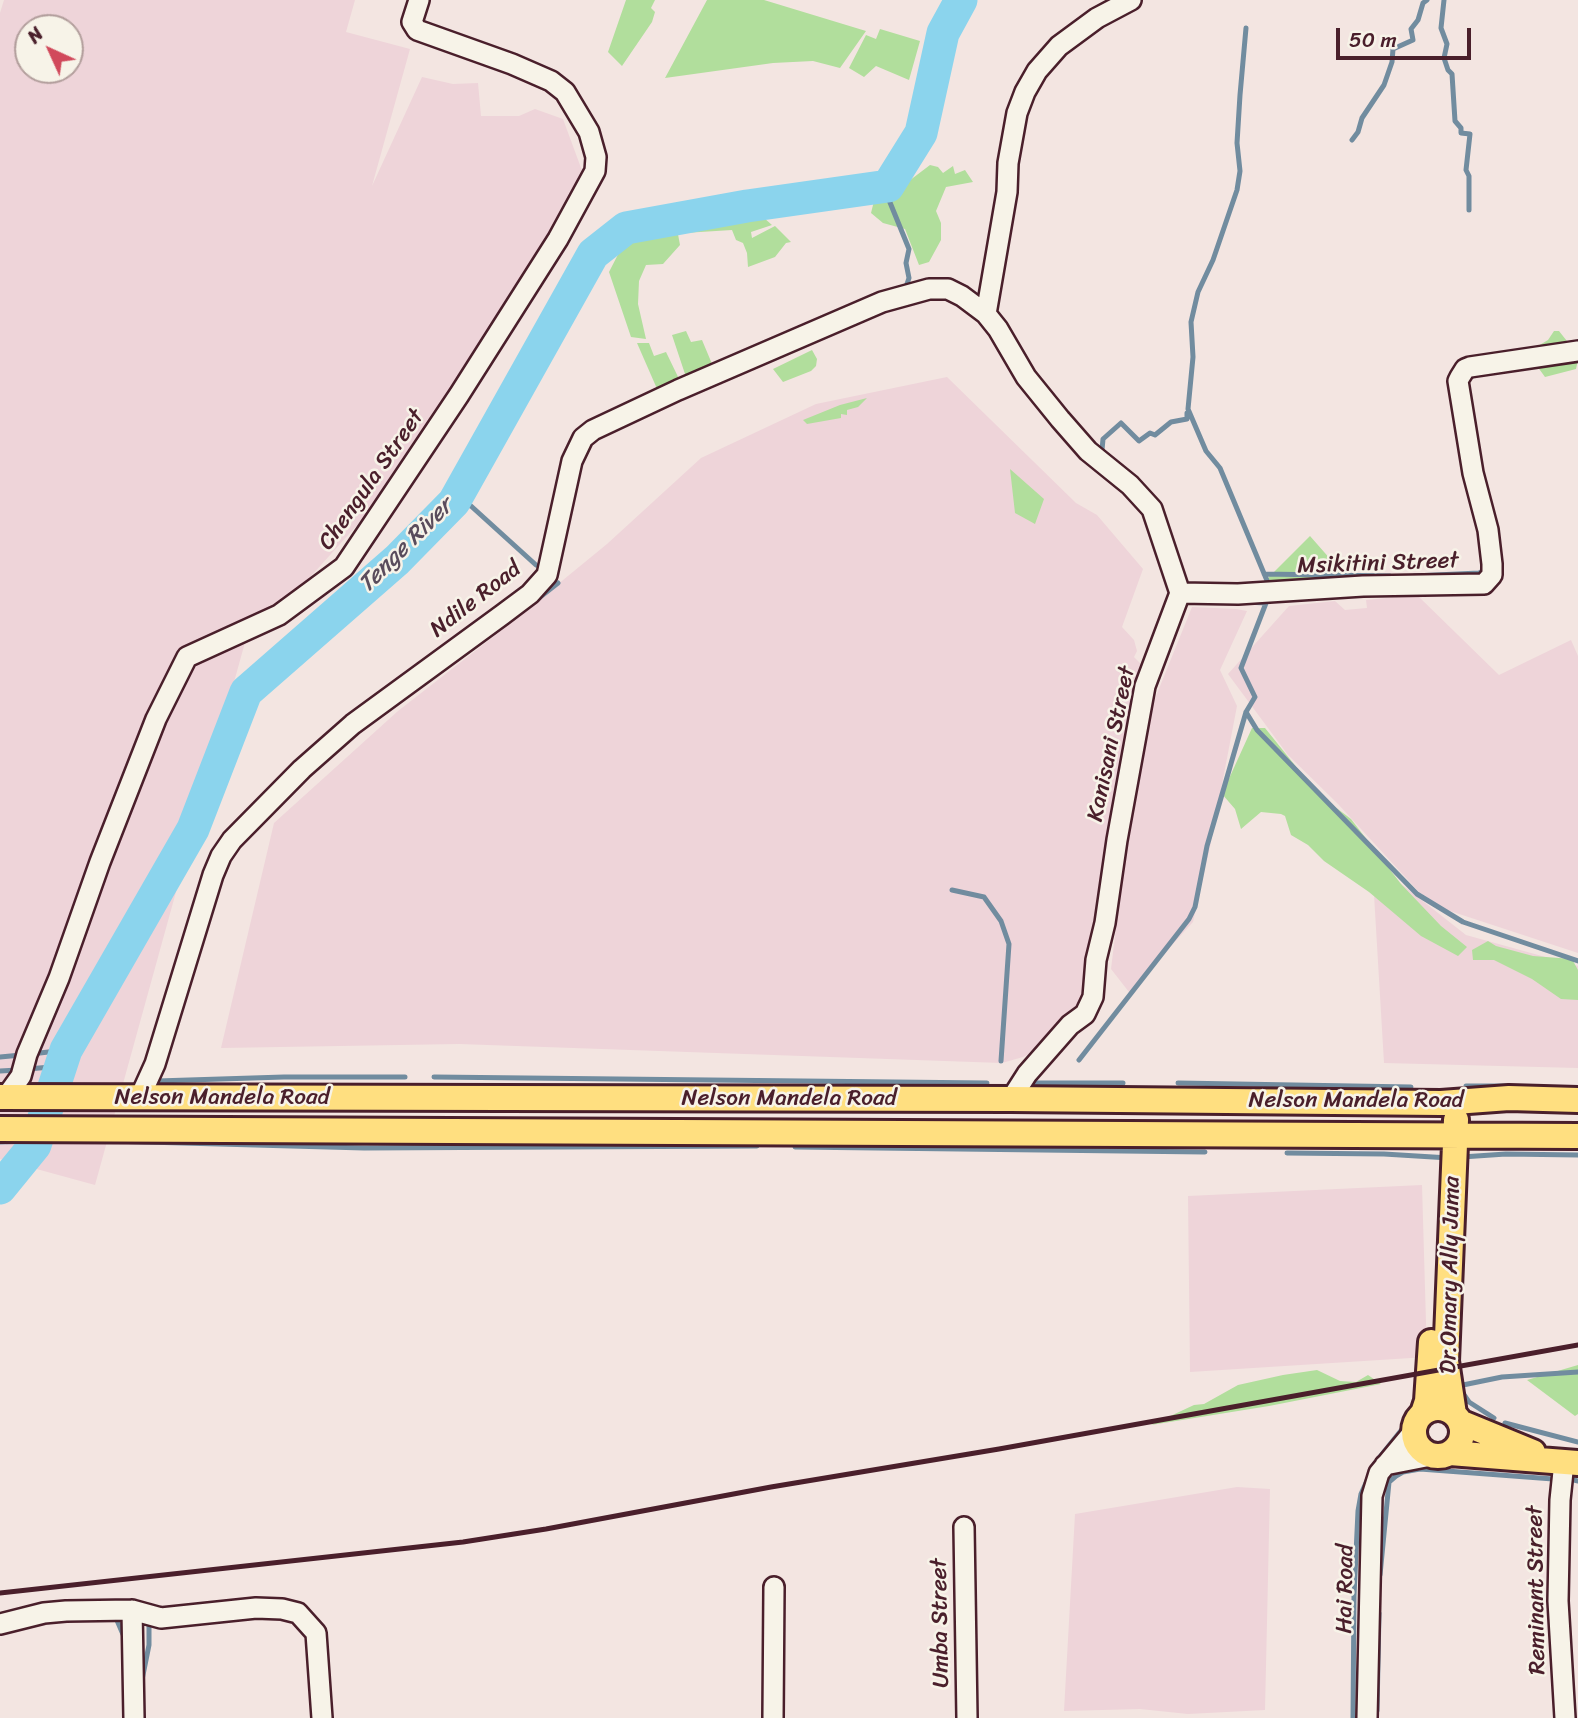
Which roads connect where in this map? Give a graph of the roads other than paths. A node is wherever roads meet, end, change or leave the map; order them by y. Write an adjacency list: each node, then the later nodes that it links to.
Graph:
1 (419, 0): 6 (street, Chengula Street)
2 (1131, 0): 3 (street)
3 (986, 314): 5 (street); 7 (street, Ndile Road)
4 (1578, 351): 5 (street, Msikitini Street)
5 (1180, 593): 8 (street, Kanisani Street)
6 (3, 1097): 7 (main road, Nelson Mandela Road)
7 (140, 1097): 8 (main road, Nelson Mandela Road)
8 (1011, 1098): 10 (main road, Nelson Mandela Road)
9 (1578, 1100): 10 (main road, Nelson Mandela Road)
10 (1449, 1103): 12 (main road)
11 (0, 1129): 12 (main road, Nelson Mandela Road)
12 (1448, 1135): 13 (main road, Nelson Mandela Road); 14 (main road, Dr.Omary Ally Juma); 15 (main road, Dr.Omary Ally Juma)
13 (1578, 1136)
14 (1457, 1418): 15 (main road); 16 (main road); 17 (main road)
15 (1419, 1422): 16 (main road); 18 (street, Hai Road)
16 (1440, 1454): 17 (main road); 18 (street)
17 (1566, 1462): 28 (street, Reminant Street)
18 (1385, 1465): 27 (street, Hai Road)
19 (964, 1527): 26 (street, Umba Street)
20 (774, 1587): 25 (street)
21 (132, 1610): 22 (street); 23 (street); 24 (street)
22 (0, 1625)
23 (134, 1718)
24 (323, 1718)
25 (773, 1718)
26 (967, 1718)
27 (1367, 1718)
28 (1565, 1718)

